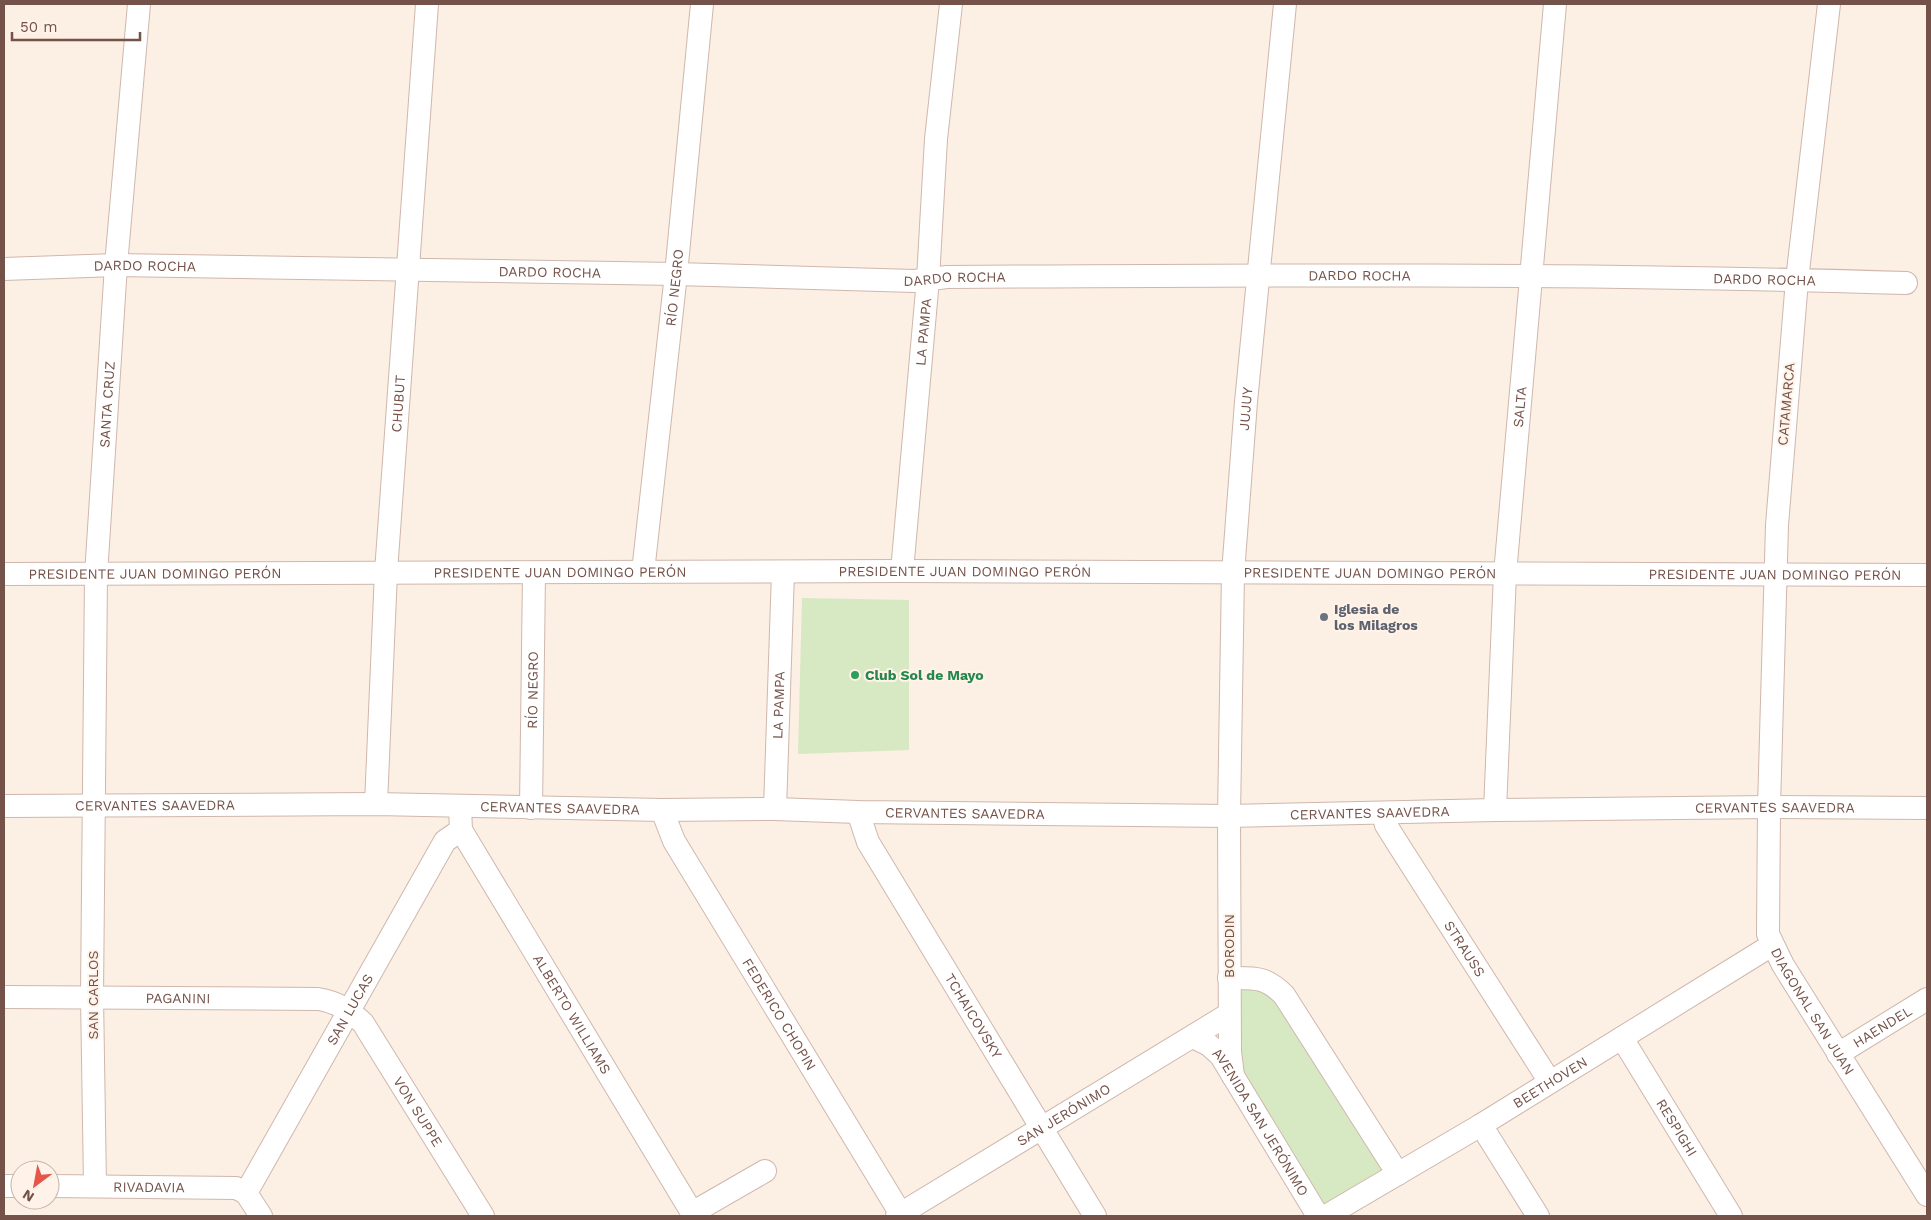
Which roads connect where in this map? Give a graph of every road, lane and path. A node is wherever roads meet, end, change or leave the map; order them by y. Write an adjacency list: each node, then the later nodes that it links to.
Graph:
1 (138, 4): 8 (street, SANTA CRUZ)
2 (428, 4): 10 (street, CHUBUT)
3 (702, 4): 11 (street, RÍO NEGRO)
4 (951, 4): 14 (street, LA PAMPA)
5 (1285, 4): 12 (street, JUJUY)
6 (1555, 4): 13 (street, SALTA)
7 (1829, 4): 15 (street, CATAMARCA)
8 (116, 265): 9 (street, DARDO ROCHA); 10 (street, DARDO ROCHA); 25 (street, SANTA CRUZ)
9 (4, 269)
10 (408, 269): 11 (street, DARDO ROCHA); 18 (street, CHUBUT)
11 (676, 274): 14 (street, DARDO ROCHA); 19 (street, RÍO NEGRO)
12 (1260, 275): 13 (street, DARDO ROCHA); 14 (street, DARDO ROCHA); 22 (street, JUJUY)
13 (1532, 276): 15 (street, DARDO ROCHA); 24 (street, SALTA)
14 (928, 279): 17 (street, LA PAMPA)
15 (1797, 280): 16 (street, DARDO ROCHA); 26 (street, CATAMARCA)
16 (1906, 283)
17 (902, 571): 20 (street, PRESIDENTE JUAN DOMINGO PERÓN); 22 (street, PRESIDENTE JUAN DOMINGO PERÓN)
18 (386, 572): 21 (street, PRESIDENTE JUAN DOMINGO PERÓN); 25 (street, PRESIDENTE JUAN DOMINGO PERÓN); 28 (street, CHUBUT)
19 (644, 572): 20 (street, PRESIDENTE JUAN DOMINGO PERÓN); 21 (street, PRESIDENTE JUAN DOMINGO PERÓN)
20 (783, 572): 35 (street, LA PAMPA)
21 (534, 573): 33 (street, RÍO NEGRO)
22 (1233, 573): 24 (street, PRESIDENTE JUAN DOMINGO PERÓN); 40 (street, JUJUY)
23 (4, 574): 25 (street, PRESIDENTE JUAN DOMINGO PERÓN)
24 (1505, 574): 26 (street, PRESIDENTE JUAN DOMINGO PERÓN); 37 (street, SALTA)
25 (96, 575): 30 (street, SANTA CRUZ)
26 (1775, 575): 27 (street, PRESIDENTE JUAN DOMINGO PERÓN); 32 (street, CATAMARCA)
27 (1927, 575)
28 (376, 804): 30 (street, CERVANTES SAAVEDRA); 31 (street, CERVANTES SAAVEDRA)
29 (4, 806): 30 (street, CERVANTES SAAVEDRA)
30 (94, 806): 44 (street, SAN CARLOS)
31 (460, 807): 33 (street, CERVANTES SAAVEDRA); 41 (street, ALBERTO WILLIAMS)
32 (1769, 807): 34 (street, CERVANTES SAAVEDRA); 37 (street, CERVANTES SAAVEDRA); 42 (street, DIAGONAL SAN JUAN)
33 (531, 808): 36 (street, CERVANTES SAAVEDRA)
34 (1927, 808)
35 (775, 809): 36 (street, CERVANTES SAAVEDRA); 38 (street, CERVANTES SAAVEDRA)
36 (662, 810): 65 (street, FEDERICO CHOPIN)
37 (1495, 810): 39 (street, CERVANTES SAAVEDRA)
38 (858, 812): 40 (street, CERVANTES SAAVEDRA); 55 (street, TCHAICOVSKY)
39 (1383, 813): 40 (street, CERVANTES SAAVEDRA); 53 (street, STRAUSS)
40 (1229, 816): 43 (street, BORODIN)
41 (461, 830): 47 (street, SAN LUCAS); 62 (street, ALBERTO WILLIAMS)
42 (1772, 945): 50 (street, BEETHOVEN); 51 (street, DIAGONAL SAN JUAN)
43 (1229, 978): 48 (street, BORODIN); 57 (street)
44 (92, 996): 45 (street, PAGANINI); 47 (street, PAGANINI); 58 (street, SAN CARLOS)
45 (4, 997)
46 (1927, 998): 51 (street, HAENDEL)
47 (349, 1011): 60 (street, SAN LUCAS); 64 (street, VON SUPPE)
48 (1229, 1014): 49 (street, SAN JERÓNIMO); 52 (street, BORODIN)
49 (1193, 1037): 52 (street, AVENIDA SAN JERÓNIMO); 55 (street, SAN JERÓNIMO)
50 (1622, 1038): 53 (street, BEETHOVEN); 70 (street, RESPIGHI)
51 (1838, 1054): 61 (street, DIAGONAL SAN JUAN)
52 (1233, 1076): 67 (street, AVENIDA SAN JERÓNIMO)
53 (1550, 1082): 54 (street, BEETHOVEN)
54 (1481, 1125): 57 (street, BEETHOVEN); 69 (street)
55 (1042, 1129): 65 (street, SAN JERÓNIMO); 66 (street, TCHAICOVSKY)
56 (765, 1171): 62 (street)
57 (1398, 1174): 68 (street, BEETHOVEN)
58 (95, 1185): 59 (street, RIVADAVIA); 60 (street, RIVADAVIA)
59 (60, 1186)
60 (246, 1194): 63 (street)
61 (1927, 1195)
62 (693, 1215)
63 (261, 1216)
64 (484, 1216)
65 (900, 1216)
66 (1095, 1216)
67 (1318, 1216)
68 (1326, 1216)
69 (1538, 1216)
70 (1731, 1216)

